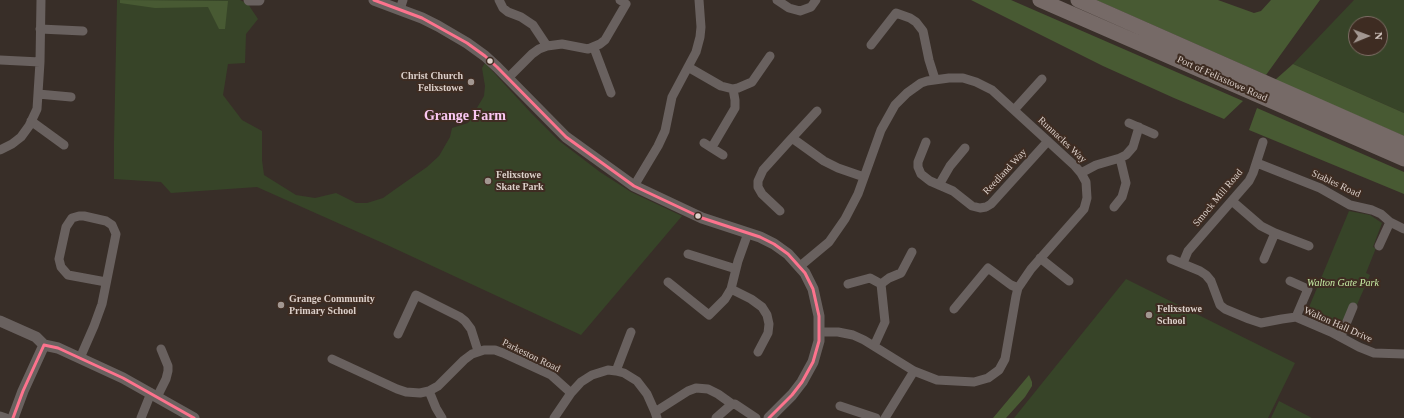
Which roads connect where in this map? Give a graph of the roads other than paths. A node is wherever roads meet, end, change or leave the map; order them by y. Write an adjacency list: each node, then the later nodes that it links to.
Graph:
1 (41, 0): 13 (street)
2 (249, 0): 3 (street)
3 (259, 0)
4 (374, 0): 12 (street)
5 (500, 0): 16 (street)
6 (620, 0): 17 (street)
7 (699, 0): 21 (street)
8 (777, 0): 9 (street)
9 (816, 0)
10 (1040, 0): 45 (highway, Port of Felixstowe Road)
11 (1078, 0): 39 (highway, Port of Felixstowe Road)
12 (402, 4): 22 (street)
13 (40, 29): 14 (street); 20 (street)
14 (83, 31)
15 (871, 44): 23 (street)
16 (547, 46): 17 (street); 22 (street)
17 (594, 48): 26 (street)
18 (770, 56): 25 (street)
19 (0, 60): 20 (street)
20 (40, 62): 27 (street)
21 (688, 67): 25 (street); 50 (street)
22 (508, 78): 50 (street)
23 (935, 79): 29 (street, Runnacles Way); 48 (street, Runnacles Way)
24 (1042, 79): 29 (street)
25 (733, 89): 43 (street)
26 (610, 93)
27 (38, 94): 28 (street); 31 (street)
28 (71, 97)
29 (1014, 110): 36 (street, Runnacles Way)
30 (817, 111): 35 (street)
31 (31, 121): 40 (street); 42 (street)
32 (1129, 123): 33 (street)
33 (1139, 127): 34 (street); 44 (street)
34 (1154, 134)
35 (792, 138): 48 (street); 53 (street)
36 (1048, 141): 47 (street, Runnacles Way); 49 (street, Reedland Way)
37 (926, 142): 49 (street, Reedland Way)
38 (1263, 142): 46 (street, Smock Mill Road)
39 (1404, 144)
40 (64, 145)
41 (965, 148): 49 (street)
42 (0, 150)
43 (723, 155)
44 (1120, 158): 47 (street); 52 (street)
45 (1404, 159)
46 (1257, 163): 51 (street, Smock Mill Road); 54 (street, Stables Road)
47 (1082, 173): 62 (street, Runnacles Way)
48 (864, 177): 66 (street, Runnacles Way)
49 (939, 185)
50 (634, 186): 56 (street)
51 (1232, 201): 57 (street); 65 (street, Smock Mill Road)
52 (1114, 208)
53 (780, 211)
54 (1390, 222): 55 (street, Stables Road); 59 (street)
55 (1404, 229)
56 (748, 233): 66 (street); 67 (street)
57 (1274, 233): 58 (street); 64 (street)
58 (1309, 246)
59 (1379, 246)
60 (912, 252): 73 (street)
61 (688, 254): 67 (street)
62 (1040, 258): 68 (street); 74 (street, Runnacles Way)
63 (1171, 259): 65 (street, Walton Hall Drive)
64 (1264, 259)
65 (1182, 263): 78 (street, Walton Hall Drive)
66 (800, 267): 81 (street)
67 (736, 269): 75 (street)
68 (1069, 281)
69 (106, 282): 69 (street); 90 (street)
70 (668, 282): 75 (street)
71 (1290, 282): 78 (street)
72 (848, 284): 73 (street)
73 (882, 284): 85 (street)
74 (1018, 288): 77 (street); 93 (street, Runnacles Way)
75 (731, 289): 88 (street)
76 (1353, 307): 83 (street)
77 (954, 309)
78 (1296, 317): 83 (street, Walton Hall Drive)
79 (0, 321): 84 (street)
80 (631, 332): 92 (street)
81 (820, 332): 85 (street, Runnacles Way); 109 (street)
82 (398, 334): 87 (street)
83 (1341, 336): 89 (street, Walton Hall Drive)
84 (44, 345): 90 (street); 103 (street)
85 (874, 346): 93 (street, Runnacles Way)
86 (161, 349): 96 (street)
87 (478, 351): 94 (street); 95 (street, Parkeston Road)
88 (758, 352)
89 (1404, 354)
90 (80, 358): 96 (street)
91 (332, 359): 94 (street)
92 (616, 371): 95 (street); 99 (street)
93 (914, 371): 111 (street)
94 (429, 391): 106 (street)
95 (571, 393): 101 (street)
96 (154, 395): 104 (street); 105 (street)
97 (732, 404): 99 (street); 107 (street); 108 (street)
98 (840, 406): 110 (street)
99 (656, 415)
100 (0, 416): 102 (street)
101 (558, 417)
102 (6, 418)
103 (13, 418)
104 (141, 418)
105 (194, 418)
106 (442, 418)
107 (716, 418)
108 (756, 418)
109 (769, 418)
110 (876, 418)
111 (884, 418)

